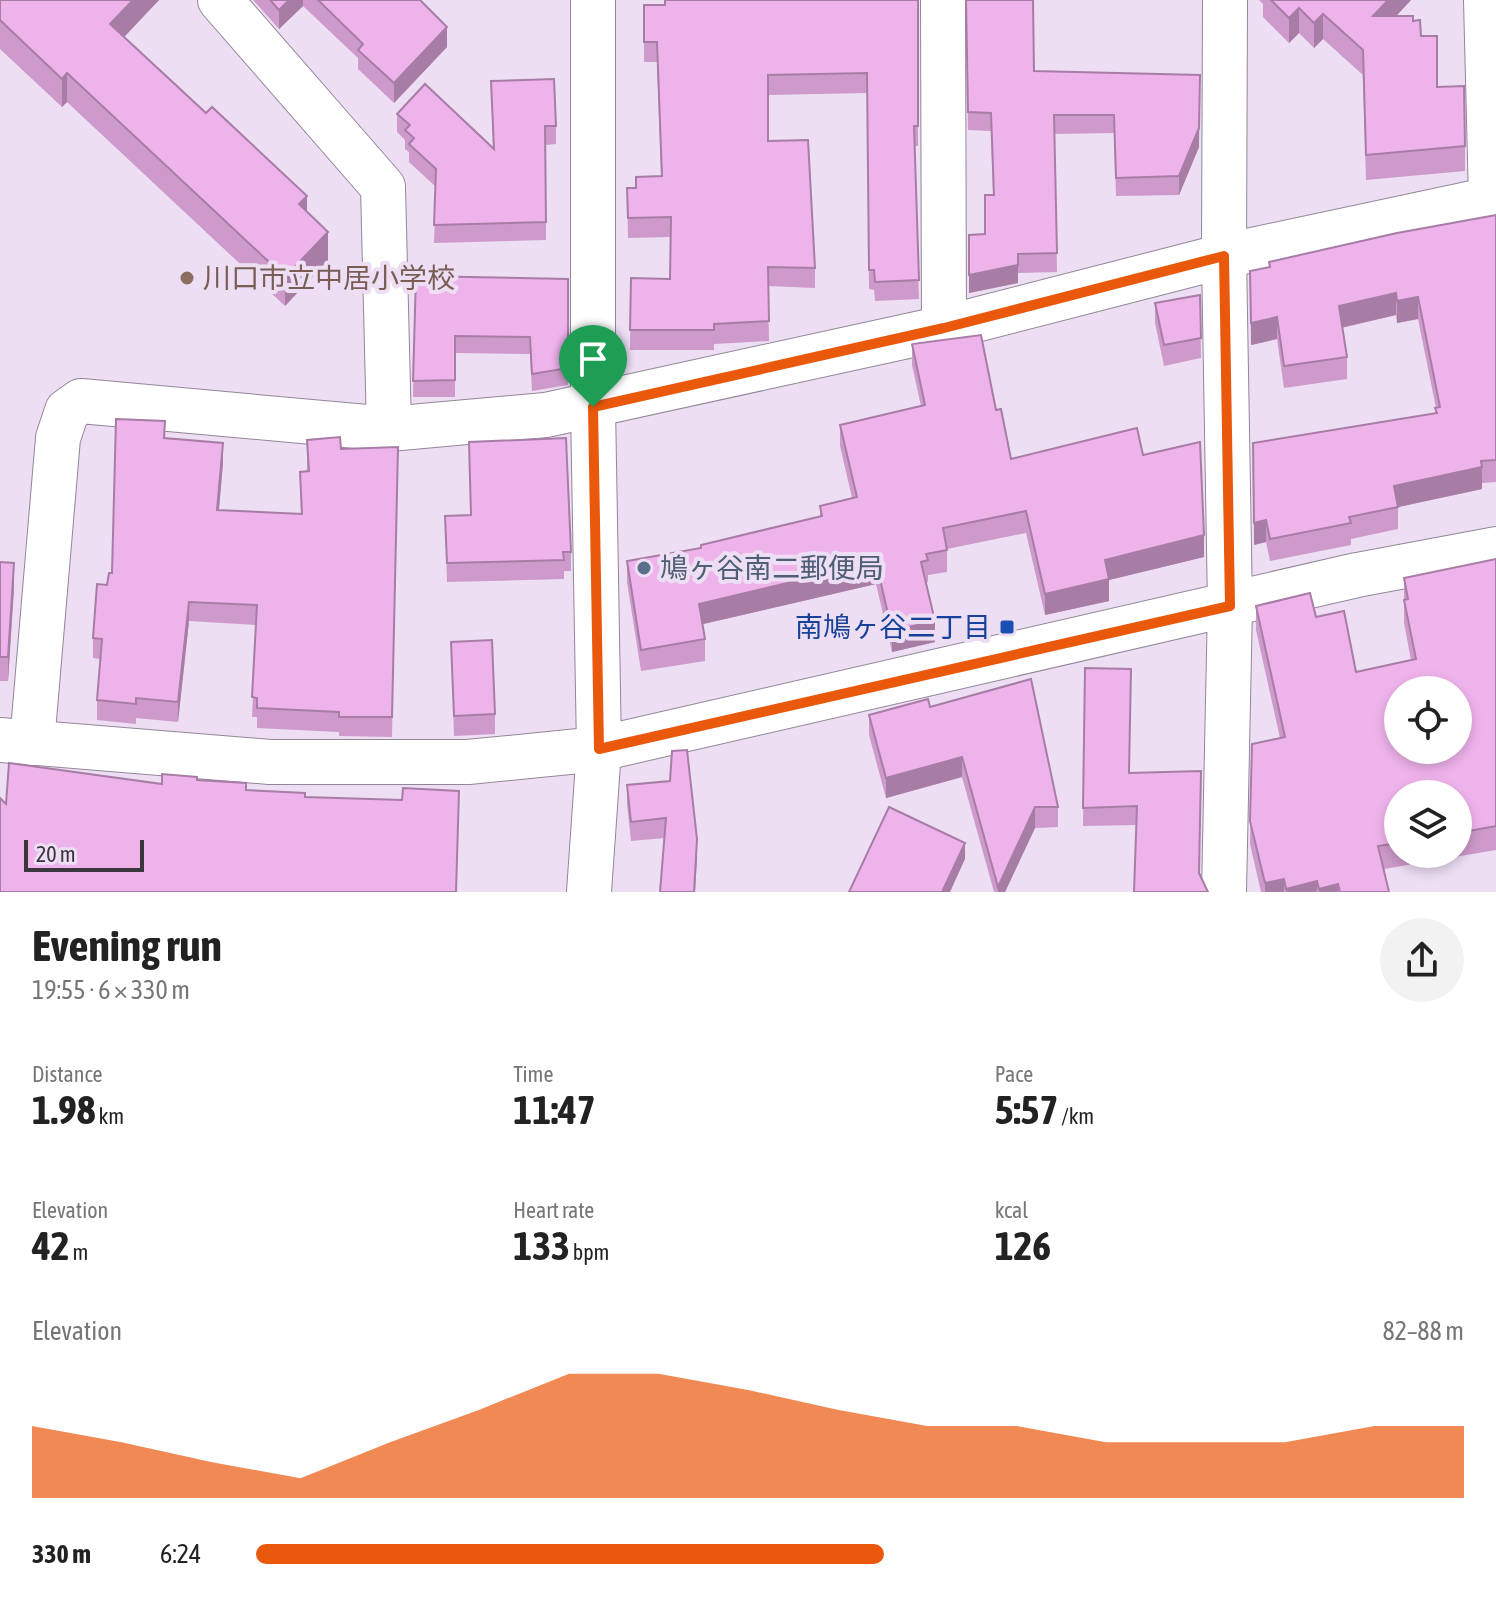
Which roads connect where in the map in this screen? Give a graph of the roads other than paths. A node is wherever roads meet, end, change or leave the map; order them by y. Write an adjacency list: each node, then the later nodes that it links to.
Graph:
1 (220, 0): 11 (street)
2 (593, 0): 10 (street)
3 (943, 0): 9 (street)
4 (1225, 0): 8 (street)
5 (1486, 0): 6 (street)
6 (1492, 81): 7 (street)
7 (1493, 198): 8 (street)
8 (1224, 256): 9 (street); 13 (street)
9 (944, 328): 10 (street)
10 (593, 407): 11 (street); 15 (street)
11 (389, 429): 14 (street)
12 (1496, 549): 13 (street)
13 (1230, 606): 15 (street); 17 (street)
14 (16, 742): 15 (street)
15 (599, 749): 16 (street)
16 (589, 892)
17 (1224, 892)

